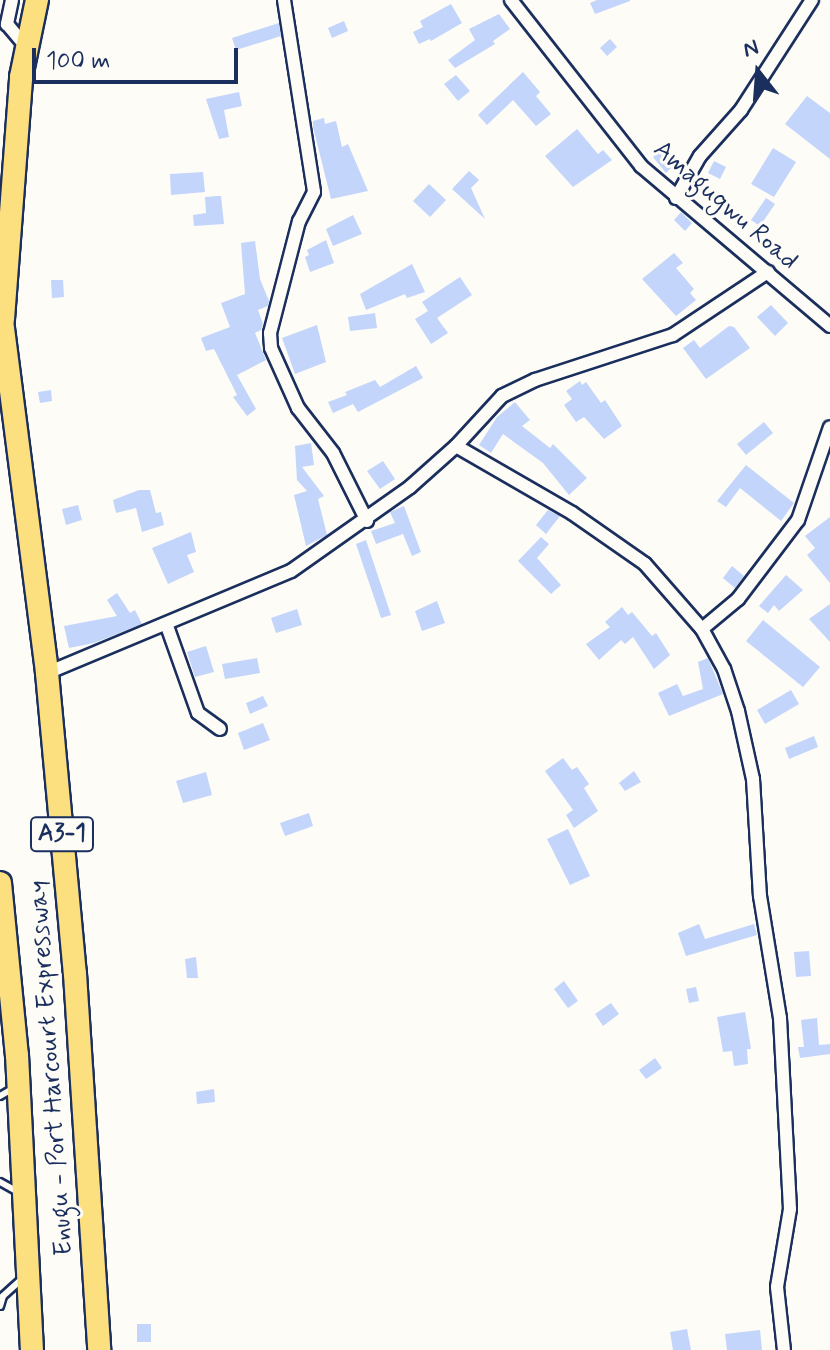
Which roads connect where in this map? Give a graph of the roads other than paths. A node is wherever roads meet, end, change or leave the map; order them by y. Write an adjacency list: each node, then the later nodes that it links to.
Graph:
1 (12, 0): 6 (street)
2 (37, 0): 6 (highway, Enugu - Port Harcourt Expressway)
3 (284, 0): 13 (street)
4 (511, 0): 7 (street, Amagugwu Road)
5 (812, 0): 7 (street)
6 (27, 48): 9 (highway, Enugu - Port Harcourt Expressway)
7 (676, 198): 8 (street, Amagugwu Road)
8 (768, 272): 10 (street, Amagugwu Road); 12 (street)
9 (2, 312): 16 (highway, Enugu - Port Harcourt Expressway / A3-1)
10 (830, 326)
11 (830, 427): 15 (street)
12 (456, 446): 13 (street); 15 (street)
13 (367, 521): 14 (street)
14 (167, 626): 16 (street); 17 (street)
15 (702, 629): 27 (street)
16 (47, 673): 26 (highway, Enugu - Port Harcourt Expressway / A3-1)
17 (220, 729)
18 (0, 883): 19 (highway, Enugu - Port Harcourt Expressway)
19 (9, 1055): 20 (highway, Enugu - Port Harcourt Expressway)
20 (10, 1091): 22 (highway, Enugu - Port Harcourt Expressway)
21 (0, 1182): 22 (lane)
22 (25, 1196): 23 (highway, Enugu - Port Harcourt Expressway)
23 (29, 1272): 24 (lane); 25 (highway, Enugu - Port Harcourt Expressway)
24 (0, 1306)
25 (32, 1350)
26 (99, 1350)
27 (784, 1350)

